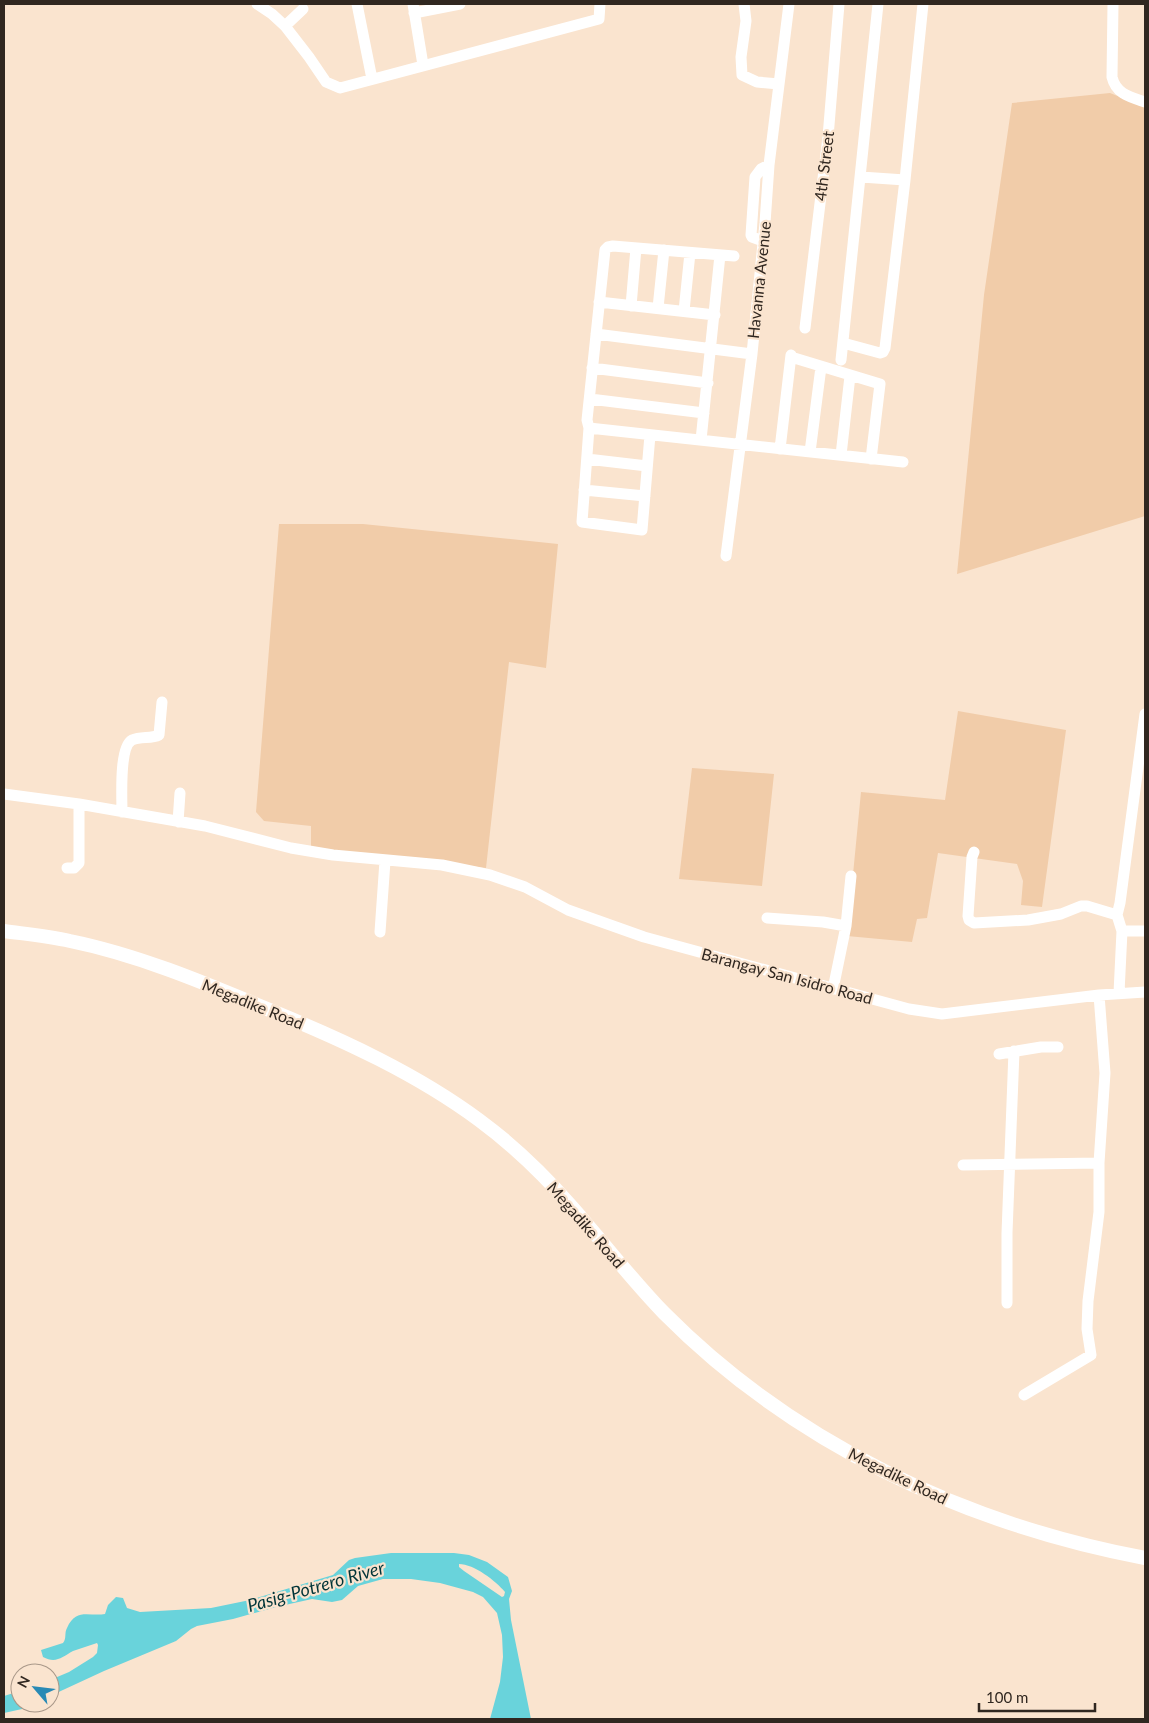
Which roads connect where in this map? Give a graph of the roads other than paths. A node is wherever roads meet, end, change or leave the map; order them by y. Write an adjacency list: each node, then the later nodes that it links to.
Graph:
1 (257, 4): 13 (street)
2 (357, 4): 15 (street)
3 (460, 4): 11 (street)
4 (600, 4): 14 (street)
5 (744, 4): 16 (street)
6 (789, 4): 16 (street, Havanna Avenue)
7 (839, 4): 30 (street, 4th Street)
8 (878, 4): 18 (street)
9 (923, 4): 19 (street)
10 (1113, 4): 17 (street)
11 (414, 8): 14 (street)
12 (303, 9): 13 (street)
13 (285, 26): 15 (street)
14 (423, 65): 15 (street)
15 (372, 79)
16 (779, 84): 34 (street, Havanna Avenue)
17 (1145, 102)
18 (861, 177): 19 (street); 32 (street)
19 (905, 180): 32 (street)
20 (636, 248): 21 (street); 25 (street); 26 (street)
21 (664, 250): 22 (street); 27 (street)
22 (690, 252): 23 (street); 28 (street)
23 (720, 254): 24 (street); 29 (street)
24 (734, 256)
25 (599, 302): 26 (street); 31 (street)
26 (630, 306): 27 (street)
27 (658, 308): 28 (street)
28 (684, 311): 29 (street)
29 (715, 316): 33 (street)
30 (805, 328)
31 (596, 334): 33 (street); 37 (street)
32 (843, 343): 35 (street)
33 (710, 349): 34 (street); 39 (street)
34 (752, 354): 45 (street, Havanna Avenue)
35 (841, 360)
36 (821, 367): 38 (street); 46 (street); 47 (street)
37 (592, 368): 39 (street); 40 (street)
38 (850, 376): 48 (street); 50 (street)
39 (708, 383): 41 (street)
40 (590, 399): 41 (street); 42 (street)
41 (704, 414): 44 (street)
42 (590, 428): 43 (street); 49 (street)
43 (650, 435): 44 (street); 52 (street)
44 (701, 440): 45 (street)
45 (741, 445): 46 (street); 55 (street, Havanna Avenue)
46 (780, 449): 47 (street)
47 (810, 452): 48 (street)
48 (841, 455): 50 (street)
49 (587, 459): 52 (street); 53 (street)
50 (871, 459): 51 (street)
51 (903, 462)
52 (648, 466): 54 (street)
53 (584, 490): 54 (street); 54 (street)
54 (645, 496)
55 (726, 556)
56 (162, 702): 61 (street)
57 (1145, 714): 67 (street)
58 (180, 793): 62 (street)
59 (4, 794): 60 (street, Barangay San Isidro Road)
60 (79, 804): 61 (street, Barangay San Isidro Road); 65 (street)
61 (122, 812): 62 (street, Barangay San Isidro Road)
62 (178, 822): 64 (street, Barangay San Isidro Road)
63 (974, 852): 67 (street)
64 (385, 861): 73 (street); 74 (street, Barangay San Isidro Road)
65 (67, 868)
66 (851, 876): 69 (street)
67 (1117, 915): 71 (street)
68 (767, 918): 69 (street)
69 (846, 926): 74 (street)
70 (4, 931): 86 (main road, Megadike Road)
71 (1122, 931): 72 (street); 76 (street)
72 (1145, 931)
73 (380, 932)
74 (833, 989): 77 (street, Barangay San Isidro Road)
75 (1145, 992): 76 (street, Barangay San Isidro Road)
76 (1119, 993): 77 (street, Barangay San Isidro Road)
77 (1099, 994): 81 (street)
78 (1058, 1047): 79 (street)
79 (1014, 1051): 80 (street); 83 (street)
80 (999, 1054)
81 (1099, 1163): 83 (street); 85 (street)
82 (963, 1165): 83 (street)
83 (1010, 1165): 84 (street)
84 (1007, 1303)
85 (1024, 1395)
86 (1145, 1558)

